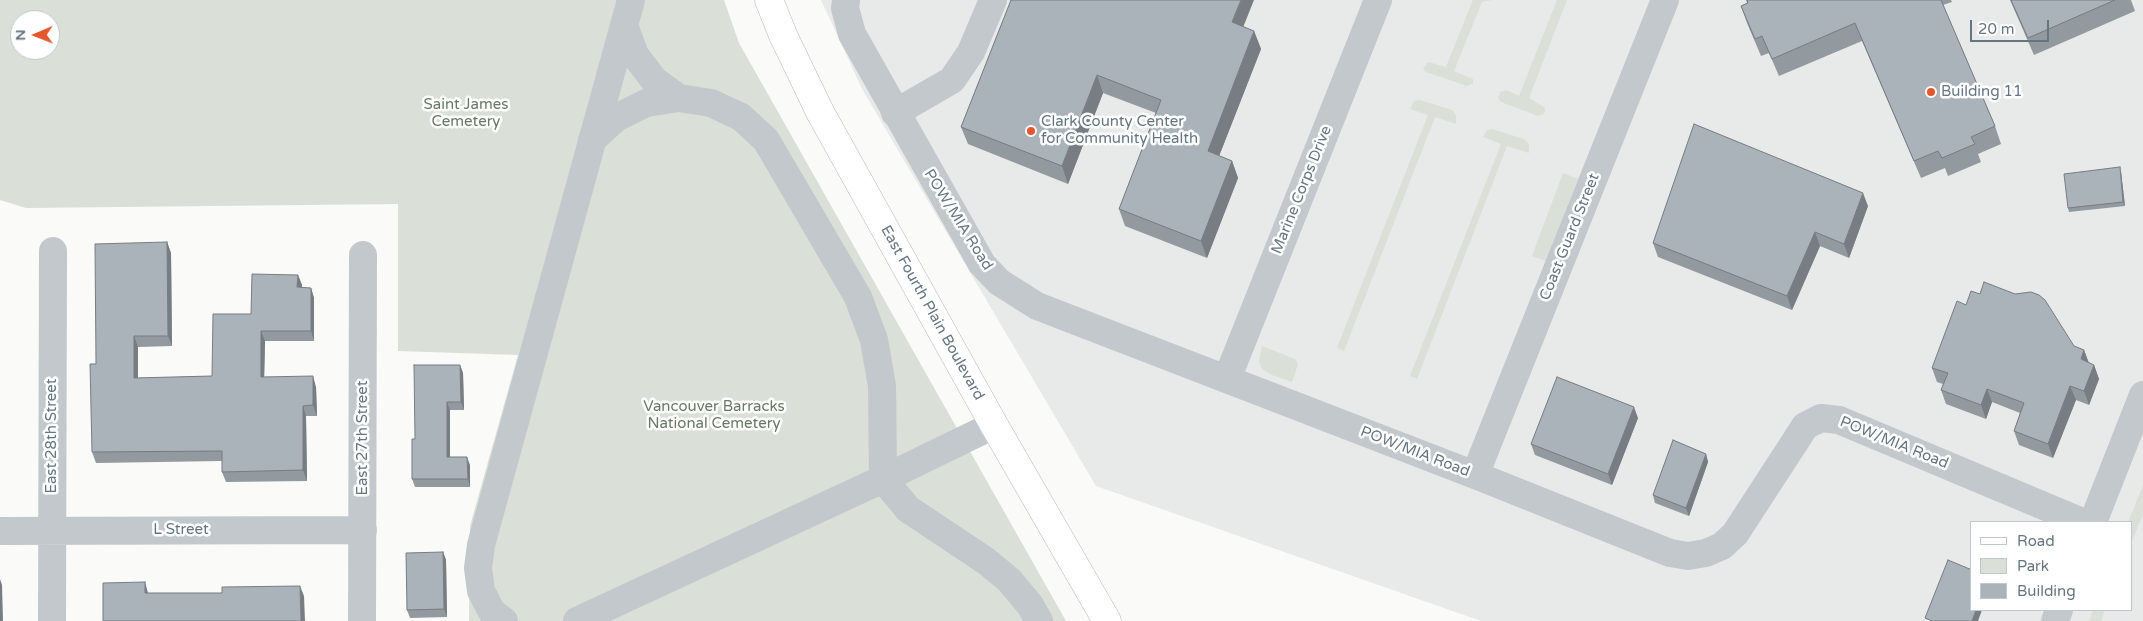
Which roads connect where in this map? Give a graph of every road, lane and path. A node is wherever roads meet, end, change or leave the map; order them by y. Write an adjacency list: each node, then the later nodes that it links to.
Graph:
1 (769, 0): 14 (main road, East Fourth Plain Boulevard)
2 (846, 0): 8 (street, POW/MIA Road)
3 (993, 0): 8 (street)
4 (1378, 0): 12 (street, Marine Corps Drive)
5 (1665, 0): 15 (street, Coast Guard Street)
6 (627, 13): 7 (street); 9 (street)
7 (679, 98): 9 (street); 16 (street)
8 (896, 113): 12 (street, POW/MIA Road)
9 (592, 140): 24 (street)
10 (53, 251): 21 (street, East 28th Street)
11 (363, 255): 19 (street, East 27th Street)
12 (1227, 379): 15 (street, POW/MIA Road)
13 (2143, 394): 18 (street)
14 (994, 424): 16 (street); 27 (main road, East Fourth Plain Boulevard)
15 (1475, 475): 17 (street, POW/MIA Road)
16 (882, 479): 25 (street); 26 (street)
17 (2080, 521)
18 (2093, 521)
19 (362, 530): 21 (street, L Street); 23 (street, East 27th Street)
20 (0, 531): 21 (street, L Street)
21 (52, 531): 22 (street, East 28th Street)
22 (52, 621)
23 (362, 621)
24 (504, 621)
25 (577, 621)
26 (1039, 621)
27 (1106, 621)

